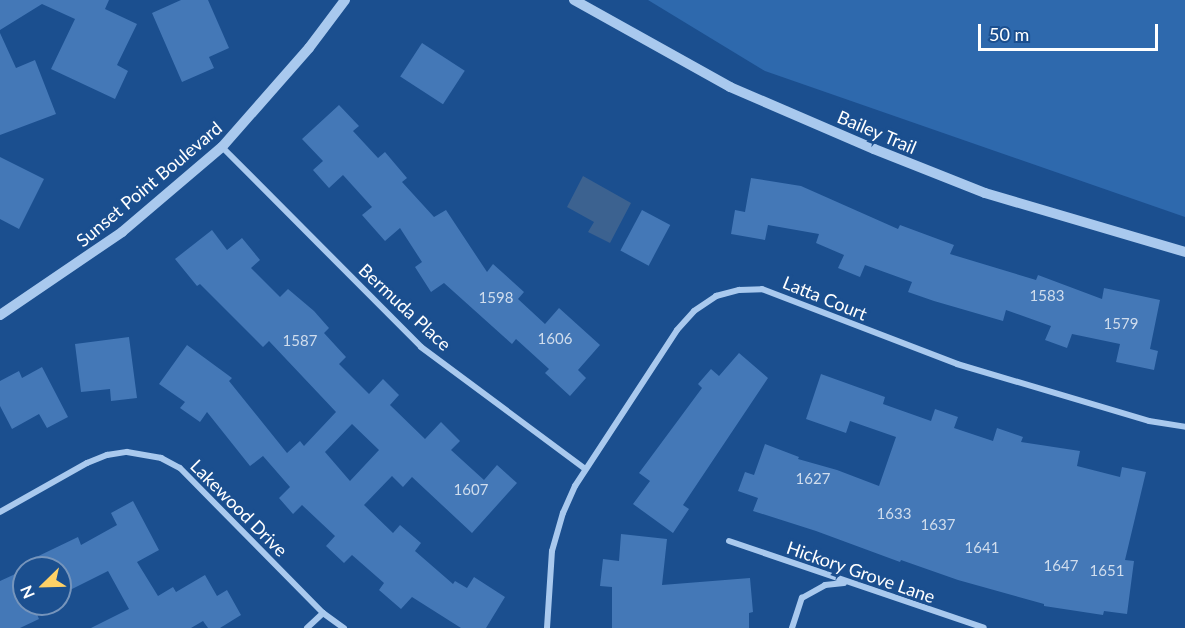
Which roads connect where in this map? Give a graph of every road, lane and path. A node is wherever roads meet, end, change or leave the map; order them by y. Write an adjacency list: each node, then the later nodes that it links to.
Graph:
1 (345, 0): 3 (street, Sunset Point Boulevard)
2 (574, 0): 4 (street, Bailey Trail)
3 (222, 147): 5 (street, Sunset Point Boulevard); 7 (street, Bermuda Place)
4 (1185, 252)
5 (0, 315)
6 (1185, 427): 7 (street, Latta Court)
7 (585, 468): 14 (street, Latta Court)
8 (0, 512): 11 (street, Lakewood Drive)
9 (729, 542): 10 (street, Hickory Grove Lane)
10 (845, 583): 15 (street); 16 (street, Hickory Grove Lane)
11 (323, 613): 12 (street); 13 (street, Lakewood Drive)
12 (307, 628)
13 (344, 628)
14 (547, 628)
15 (792, 628)
16 (984, 628)

